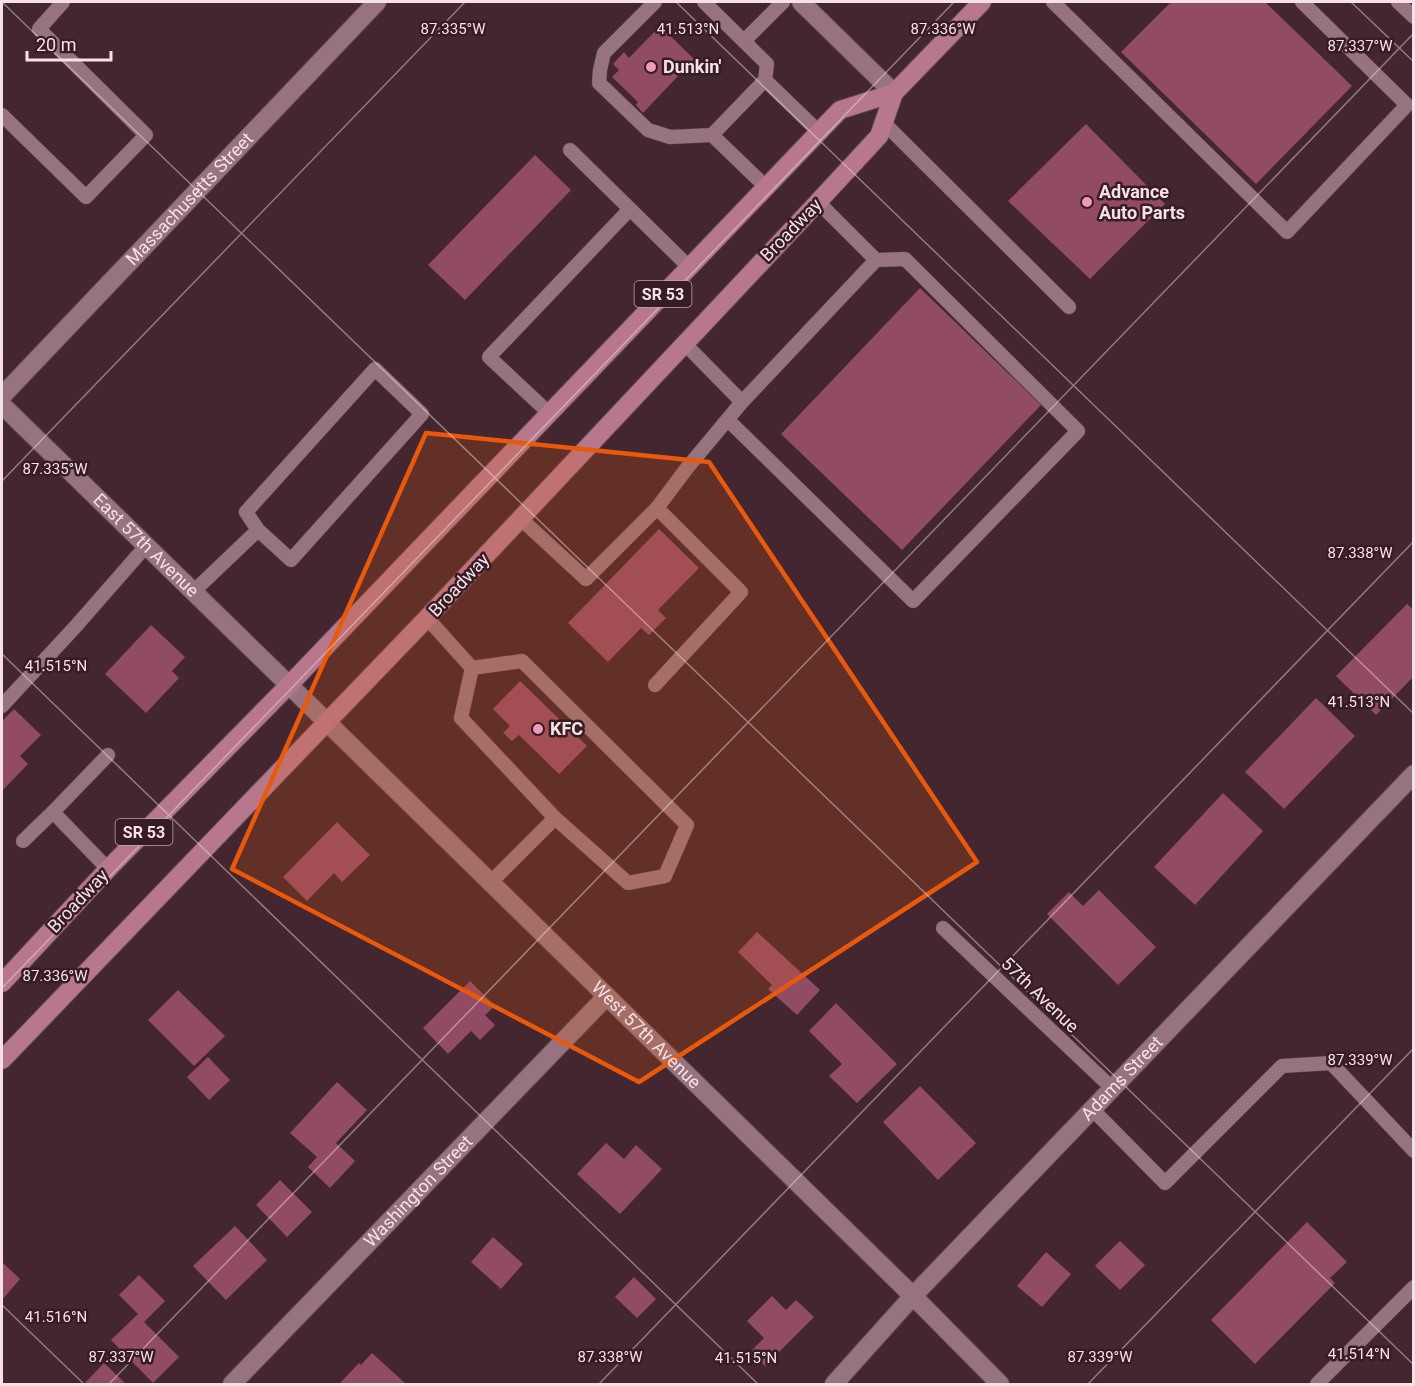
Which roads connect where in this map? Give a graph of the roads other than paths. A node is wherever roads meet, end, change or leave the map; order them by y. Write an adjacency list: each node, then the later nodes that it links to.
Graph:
1 (63, 2): 15 (lane)
2 (377, 2): 27 (street, Massachusetts Street)
3 (655, 2): 18 (lane)
4 (704, 2): 12 (lane)
5 (783, 2): 12 (lane)
6 (801, 2): 14 (street)
7 (982, 2): 14 (main road, Broadway / SR 53)
8 (1053, 2): 9 (lane)
9 (1302, 2)
10 (1398, 2): 11 (lane)
11 (1413, 17)
12 (744, 42): 13 (lane)
13 (765, 81): 17 (lane); 18 (lane)
14 (894, 93): 16 (main road, Broadway / SR 53); 17 (main road, Broadway / SR 53)
15 (2, 116)
16 (884, 123): 21 (main road, Broadway / SR 53); 25 (lane)
17 (819, 132): 20 (main road, Broadway / SR 53)
18 (712, 135): 20 (lane)
19 (570, 150): 22 (lane)
20 (766, 187): 24 (main road, Broadway / SR 53)
21 (818, 202): 23 (lane); 26 (main road, Broadway / SR 53)
22 (630, 209): 24 (lane); 30 (lane)
23 (876, 260): 28 (lane); 31 (lane)
24 (689, 267): 30 (main road, Broadway / SR 53)
25 (1069, 307)
26 (685, 344): 28 (lane); 33 (main road, Broadway / SR 53)
27 (2, 396)
28 (742, 402): 31 (lane)
29 (2, 405): 35 (street, East 57th Avenue)
30 (549, 413): 39 (main road, Broadway / SR 53)
31 (728, 420): 32 (lane)
32 (657, 508): 33 (lane); 40 (lane)
33 (521, 519): 37 (main road, Broadway / SR 53)
34 (258, 530): 34 (lane); 36 (lane)
35 (146, 546): 36 (street, East 57th Avenue); 41 (lane)
36 (193, 592): 39 (street, East 57th Avenue)
37 (427, 618): 38 (lane); 42 (main road, Broadway / SR 53)
38 (472, 668): 46 (lane); 46 (lane)
39 (289, 685): 42 (street, West 57th Avenue); 48 (main road, Broadway / SR 53)
40 (655, 685)
41 (2, 706)
42 (326, 723): 49 (street, West 57th Avenue); 53 (main road, Broadway / SR 53)
43 (108, 755): 45 (lane)
44 (1413, 774): 54 (street, Adams Street)
45 (53, 812): 47 (lane); 48 (lane)
46 (555, 818): 49 (lane)
47 (23, 841)
48 (108, 869): 51 (main road, Broadway / SR 53)
49 (491, 882): 52 (street, West 57th Avenue)
50 (943, 928): 54 (lane, 57th Avenue)
51 (2, 983)
52 (606, 996): 58 (street, West 57th Avenue); 59 (street, Washington Street)
53 (2, 1060)
54 (1112, 1088): 55 (street, Adams Street)
55 (1092, 1109): 56 (lane); 58 (street, Adams Street)
56 (1413, 1151)
57 (1413, 1287): 62 (lane)
58 (913, 1296): 60 (street, Adams Street); 61 (street, West 57th Avenue)
59 (232, 1384)
60 (834, 1384)
61 (1000, 1384)
62 (1317, 1384)

